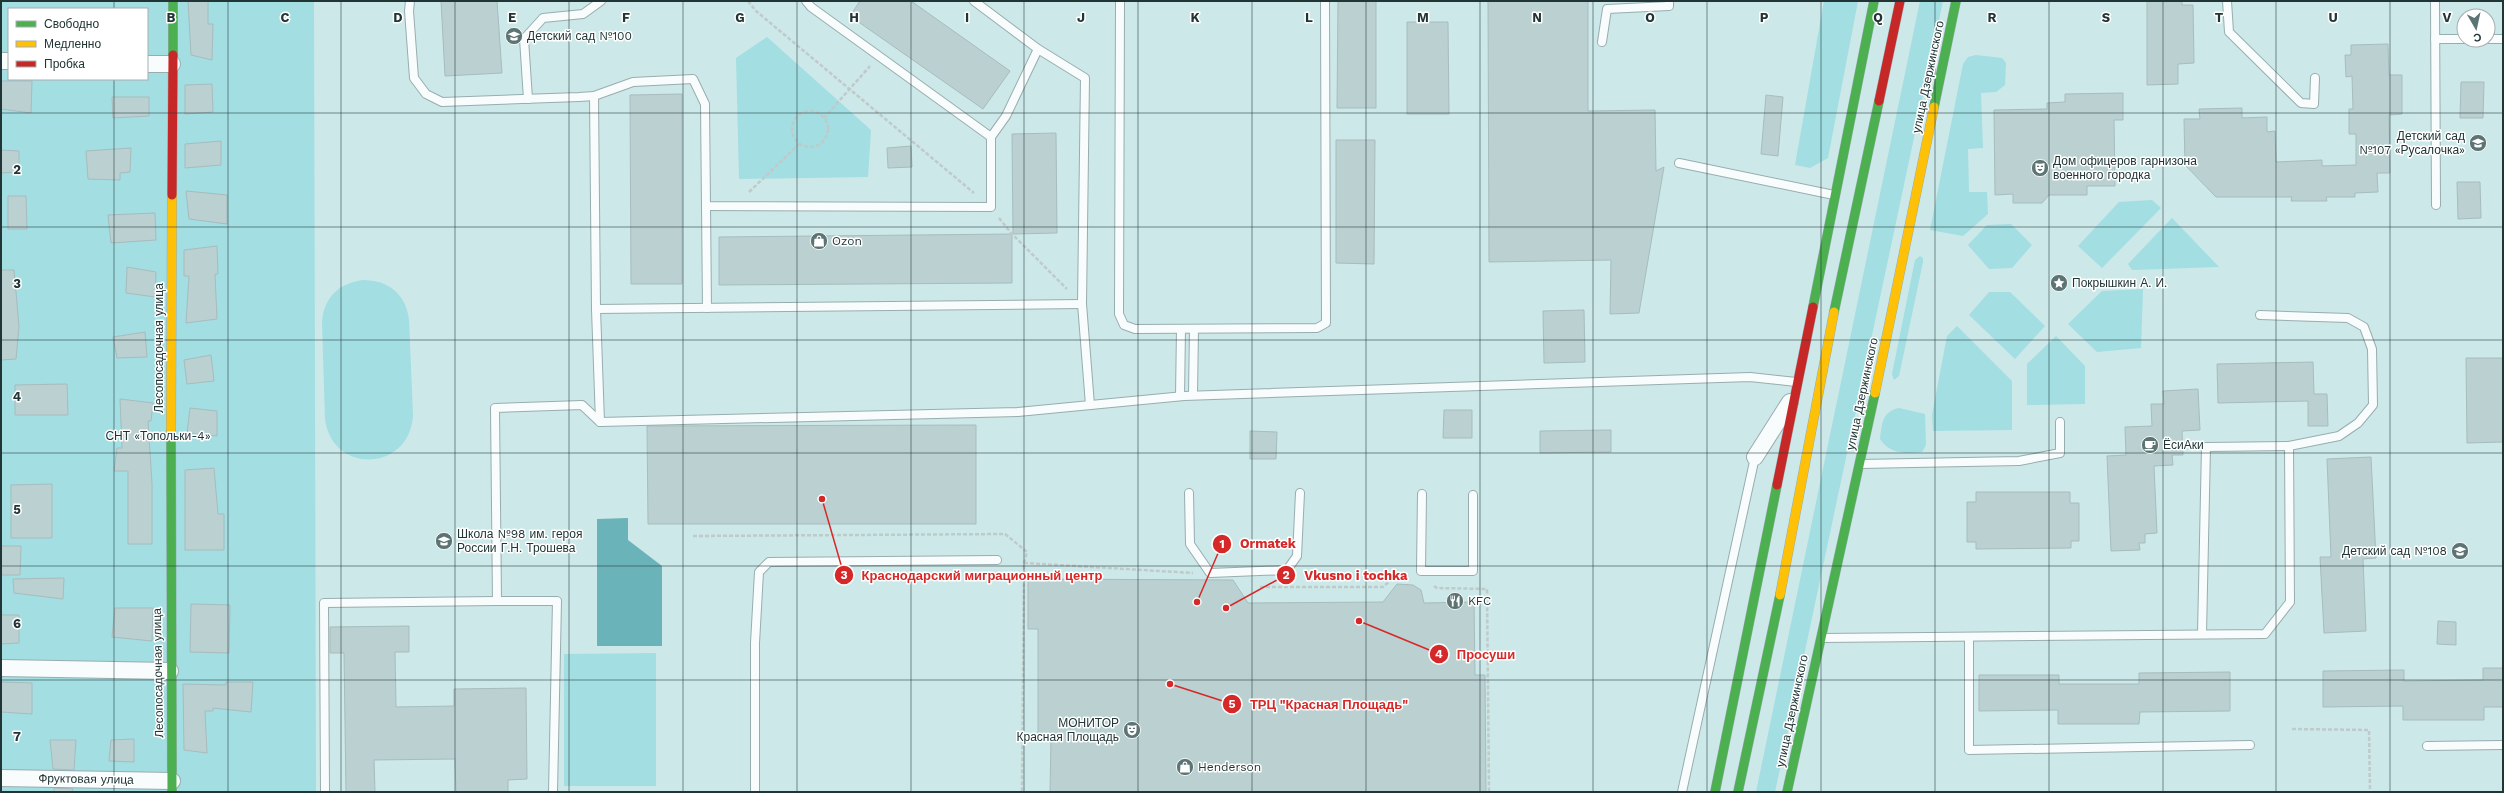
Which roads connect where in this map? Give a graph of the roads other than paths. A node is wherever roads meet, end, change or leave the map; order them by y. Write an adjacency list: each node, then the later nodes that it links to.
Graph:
1 (172, 1): 19 (main road, Лесопосадочная улица)
2 (410, 1): 22 (lane)
3 (601, 1): 22 (lane)
4 (806, 1): 23 (lane)
5 (974, 1): 17 (lane)
6 (1120, 1): 32 (lane)
7 (1324, 1): 33 (lane)
8 (1669, 1): 16 (lane)
9 (1874, 1): 25 (main road)
10 (1900, 1): 64 (main road)
11 (1956, 1): 42 (main road, улица Дзержинского)
12 (2227, 1): 20 (lane)
13 (2435, 1): 14 (lane)
14 (2435, 39): 15 (lane); 26 (lane)
15 (2456, 40)
16 (1602, 42)
17 (1038, 49): 23 (lane); 28 (lane)
18 (148, 64): 19 (street)
19 (172, 64): 53 (main road, Лесопосадочная улица)
20 (2315, 78)
21 (594, 96): 22 (lane); 27 (lane); 30 (lane)
22 (528, 98)
23 (991, 137): 27 (lane)
24 (1679, 163): 25 (lane)
25 (1835, 196): 34 (main road)
26 (2436, 205)
27 (706, 206): 29 (lane)
28 (1082, 304): 29 (lane); 37 (lane)
29 (707, 308): 30 (lane)
30 (596, 309): 38 (lane)
31 (2260, 315): 40 (lane)
32 (1181, 329): 33 (lane); 36 (lane)
33 (1194, 329): 35 (lane)
34 (1796, 389): 35 (lane); 41 (street); 63 (main road)
35 (1193, 395): 36 (lane)
36 (1180, 396): 37 (lane)
37 (1090, 405): 38 (lane)
38 (600, 422): 48 (lane)
39 (2060, 422): 42 (lane)
40 (2289, 446): 49 (lane); 49 (lane)
41 (1755, 457): 62 (lane)
42 (1860, 464): 51 (main road, улица Дзержинского)
43 (1189, 493): 44 (lane)
44 (1300, 493)
45 (1422, 494): 46 (lane)
46 (1473, 495)
47 (998, 560): 61 (lane)
48 (497, 601): 59 (lane); 60 (lane)
49 (2202, 634): 50 (lane)
50 (1969, 637): 51 (lane); 54 (lane)
51 (1820, 638): 65 (main road, улица Дзержинского)
52 (1, 668): 53 (street)
53 (170, 671): 58 (main road, Лесопосадочная улица)
54 (2250, 745)
55 (2503, 745): 56 (lane)
56 (2427, 746)
57 (1, 778): 58 (street, Фруктовая улица)
58 (172, 786)
59 (325, 792)
60 (553, 792)
61 (755, 792)
62 (1682, 792)
63 (1715, 792)
64 (1738, 792)
65 (1787, 792)

